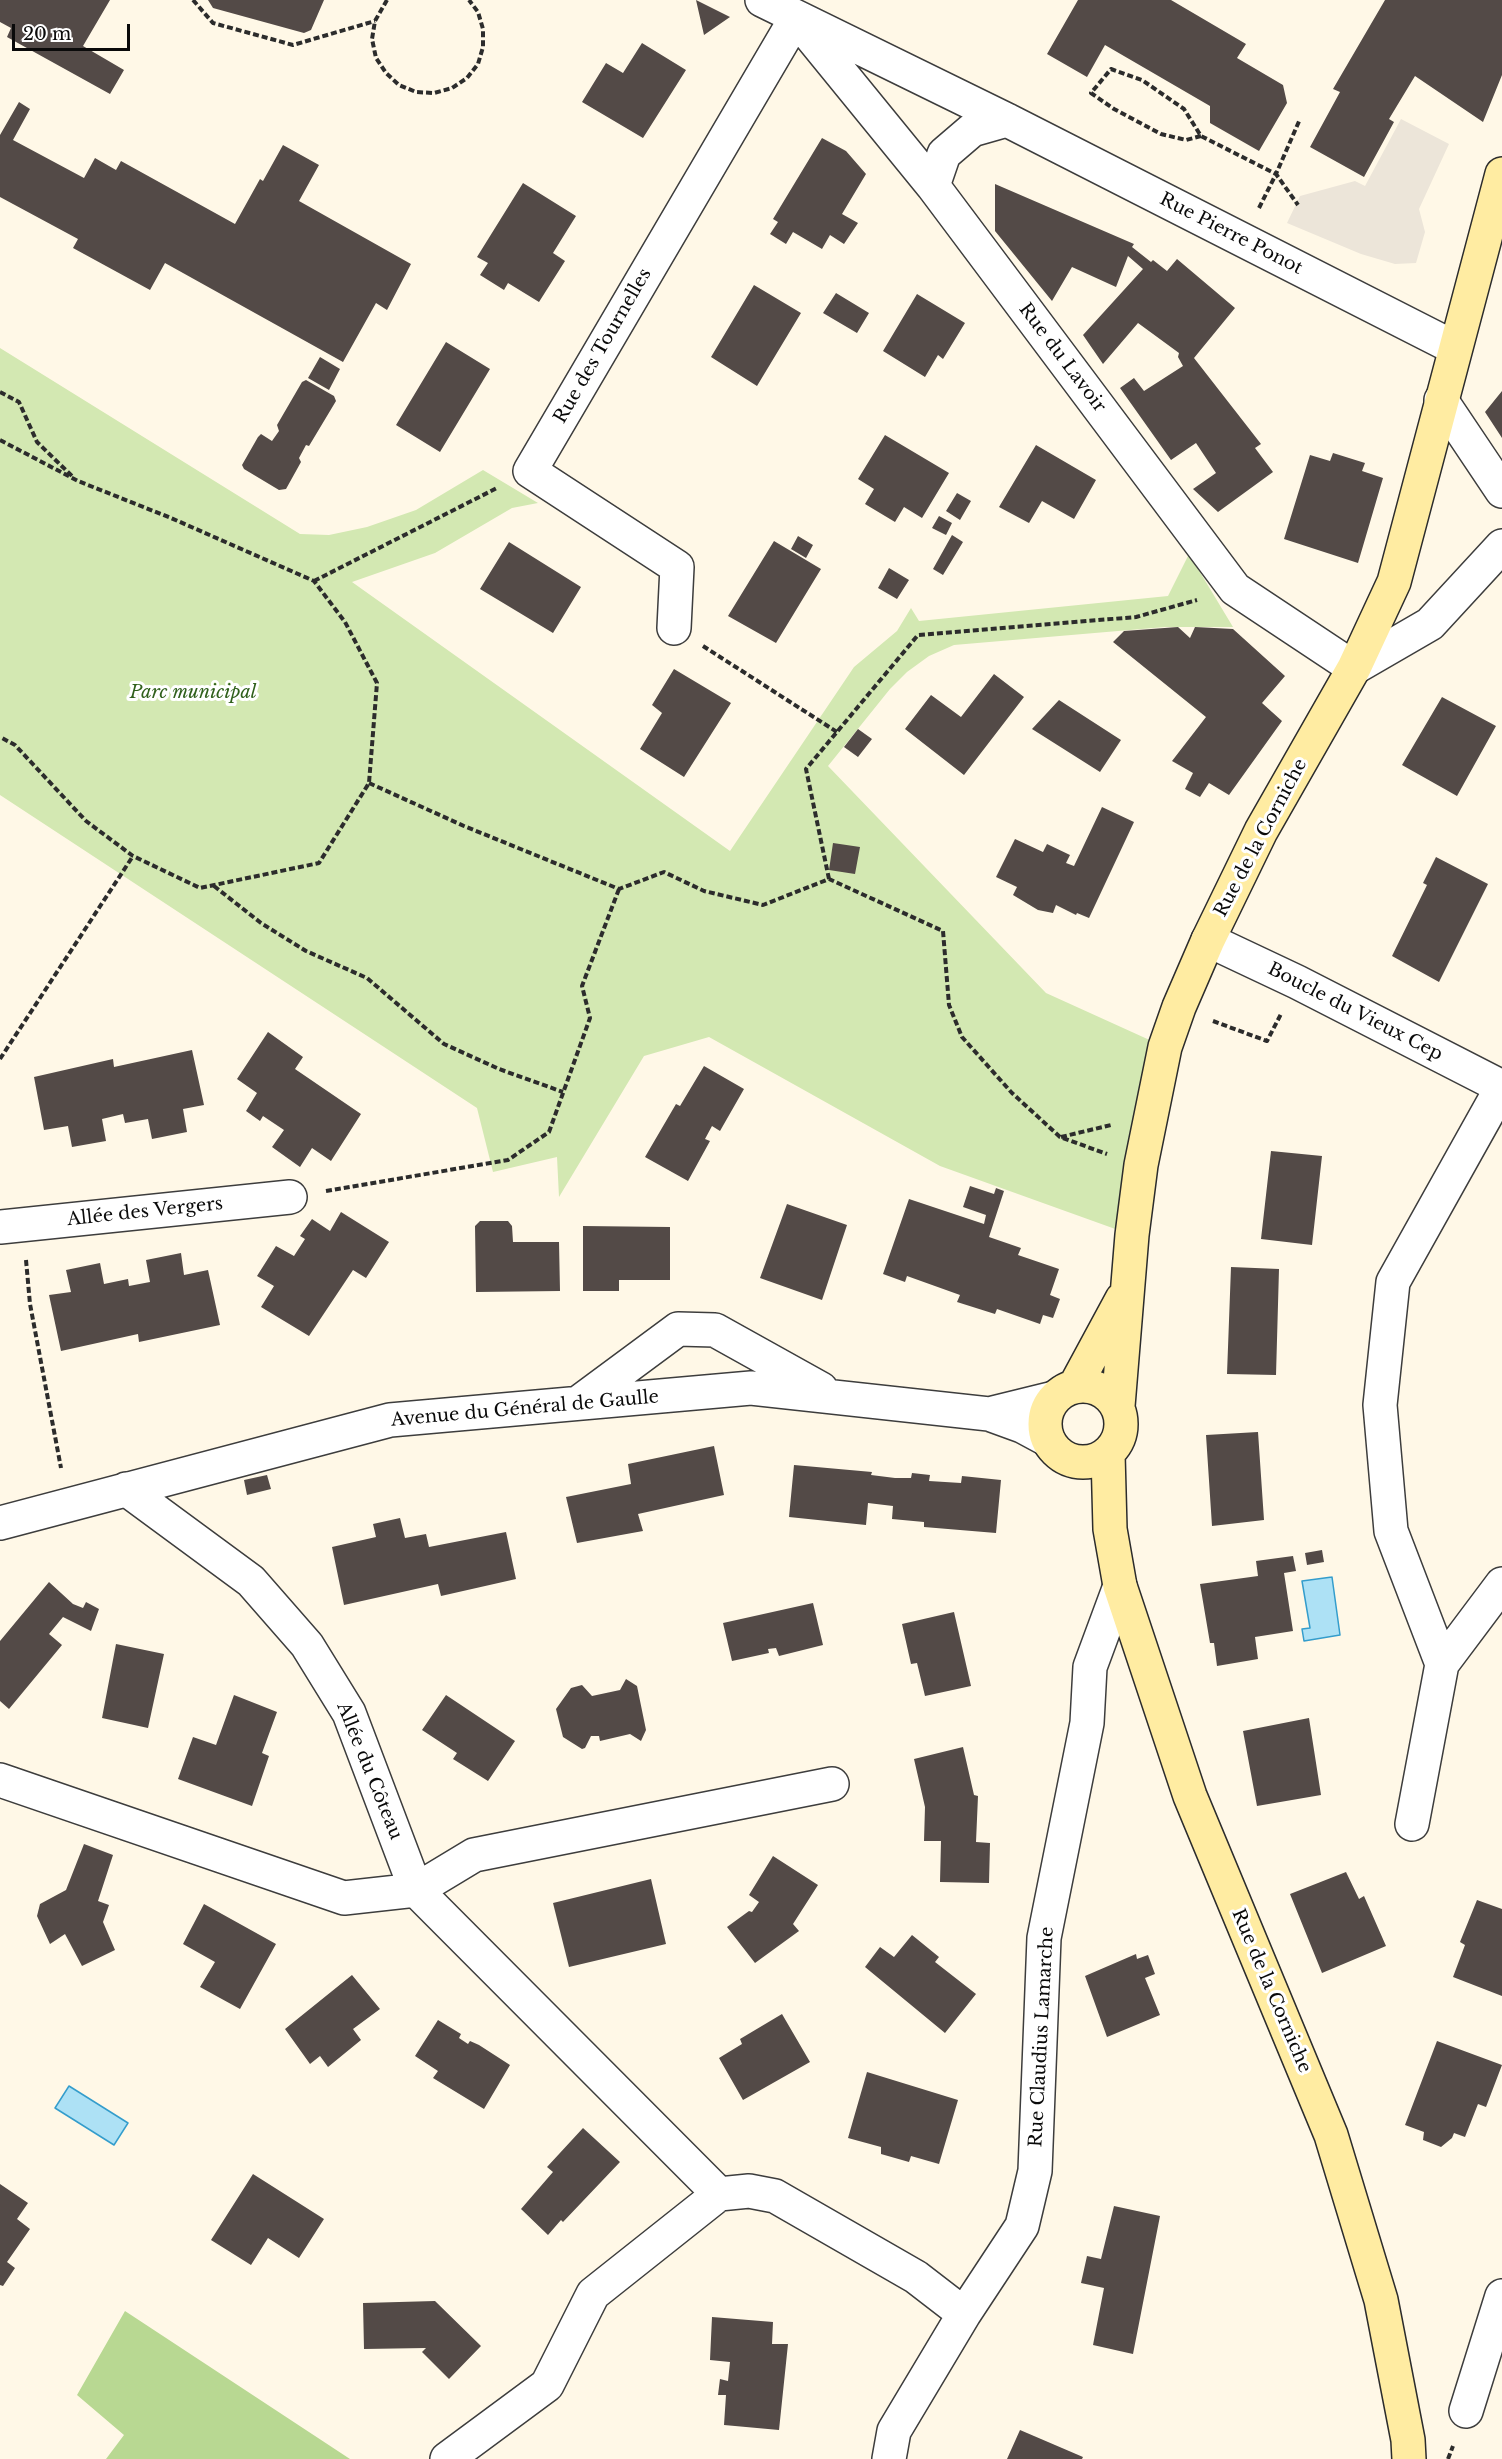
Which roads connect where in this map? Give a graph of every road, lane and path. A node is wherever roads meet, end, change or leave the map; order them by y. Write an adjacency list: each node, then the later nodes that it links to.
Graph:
1 (193, 0): 6 (path)
2 (387, 0): 6 (path)
3 (469, 0): 6 (path)
4 (762, 0): 5 (street, Rue Pierre Ponot)
5 (796, 18): 8 (street, Rue Pierre Ponot); 12 (street, Rue du Lavoir); 19 (street, Rue des Tournelles)
6 (375, 21)
7 (1300, 119): 10 (path)
8 (1006, 120): 12 (street); 14 (street, Rue Pierre Ponot)
9 (1201, 136): 9 (path); 10 (path)
10 (1276, 174): 13 (path); 14 (path)
11 (1502, 174): 15 (main road, Rue de la Corniche)
12 (933, 186): 24 (street, Rue du Lavoir)
13 (1298, 206)
14 (1242, 240): 15 (street, Rue Pierre Ponot)
15 (1455, 348): 17 (main road, Rue de la Corniche)
16 (0, 392): 20 (path)
17 (1441, 400): 21 (street); 26 (main road, Rue de la Corniche)
18 (0, 440): 20 (path)
19 (530, 471): 23 (path); 25 (street)
20 (78, 481): 23 (path)
21 (1502, 491)
22 (1502, 546): 26 (street)
23 (314, 581): 29 (path)
24 (1235, 589): 26 (street, Rue du Lavoir); 27 (path)
25 (684, 634): 27 (path)
26 (1354, 668): 34 (main road, Rue de la Corniche)
27 (837, 732): 31 (path)
28 (0, 737): 30 (path)
29 (369, 783): 32 (path); 33 (path)
30 (133, 855): 32 (path); 37 (path)
31 (829, 879): 33 (path); 41 (path)
32 (213, 885): 39 (path)
33 (619, 889): 39 (path)
34 (1208, 940): 35 (street, Boucle du Vieux Cep); 36 (main road, Rue de la Corniche)
35 (1297, 982): 36 (path); 38 (street, Boucle du Vieux Cep)
36 (1179, 1008): 40 (main road, Rue de la Corniche)
37 (0, 1059)
38 (1502, 1087): 59 (street, Boucle du Vieux Cep)
39 (564, 1092): 43 (path)
40 (1148, 1131): 41 (path); 42 (main road, Rue de la Corniche)
41 (1060, 1137): 42 (path)
42 (1141, 1165): 45 (main road, Rue de la Corniche)
43 (290, 1197): 44 (street, Allée des Vergers)
44 (11, 1225): 54 (path)
45 (1127, 1289): 46 (main road, Rue de la Corniche); 49 (main road, Rue de la Corniche)
46 (1065, 1392): 49 (main road); 50 (street, Avenue du Général de Gaulle); 51 (main road, Rue de la Corniche)
47 (835, 1397): 48 (street, Avenue du Général de Gaulle); 48 (street); 50 (street, Avenue du Général de Gaulle)
48 (578, 1403): 53 (street, Avenue du Général de Gaulle)
49 (1118, 1406): 52 (main road, Rue de la Corniche)
50 (989, 1414): 51 (street, Avenue du Général de Gaulle)
51 (1060, 1450): 52 (main road); 56 (main road, Rue de la Corniche)
52 (1108, 1454): 56 (main road, Rue de la Corniche)
53 (126, 1490): 54 (street, Avenue du Général de Gaulle); 63 (street, Allée du Côteau)
54 (69, 1504): 55 (street, Avenue du Général de Gaulle)
55 (0, 1523)
56 (1110, 1529): 58 (main road, Rue de la Corniche)
57 (1502, 1584): 59 (street)
58 (1120, 1586): 66 (street, Rue Claudius Lamarche); 70 (main road, Rue de la Corniche)
59 (1442, 1664): 62 (street)
60 (0, 1780): 63 (street)
61 (832, 1784): 63 (street)
62 (1412, 1824)
63 (416, 1890): 64 (street, Allée du Côteau)
64 (718, 2194): 66 (street); 68 (street)
65 (1502, 2296): 67 (street)
66 (964, 2314): 69 (street, Rue Claudius Lamarche)
67 (1466, 2411)
68 (447, 2459)
69 (889, 2459)
70 (1409, 2459)

